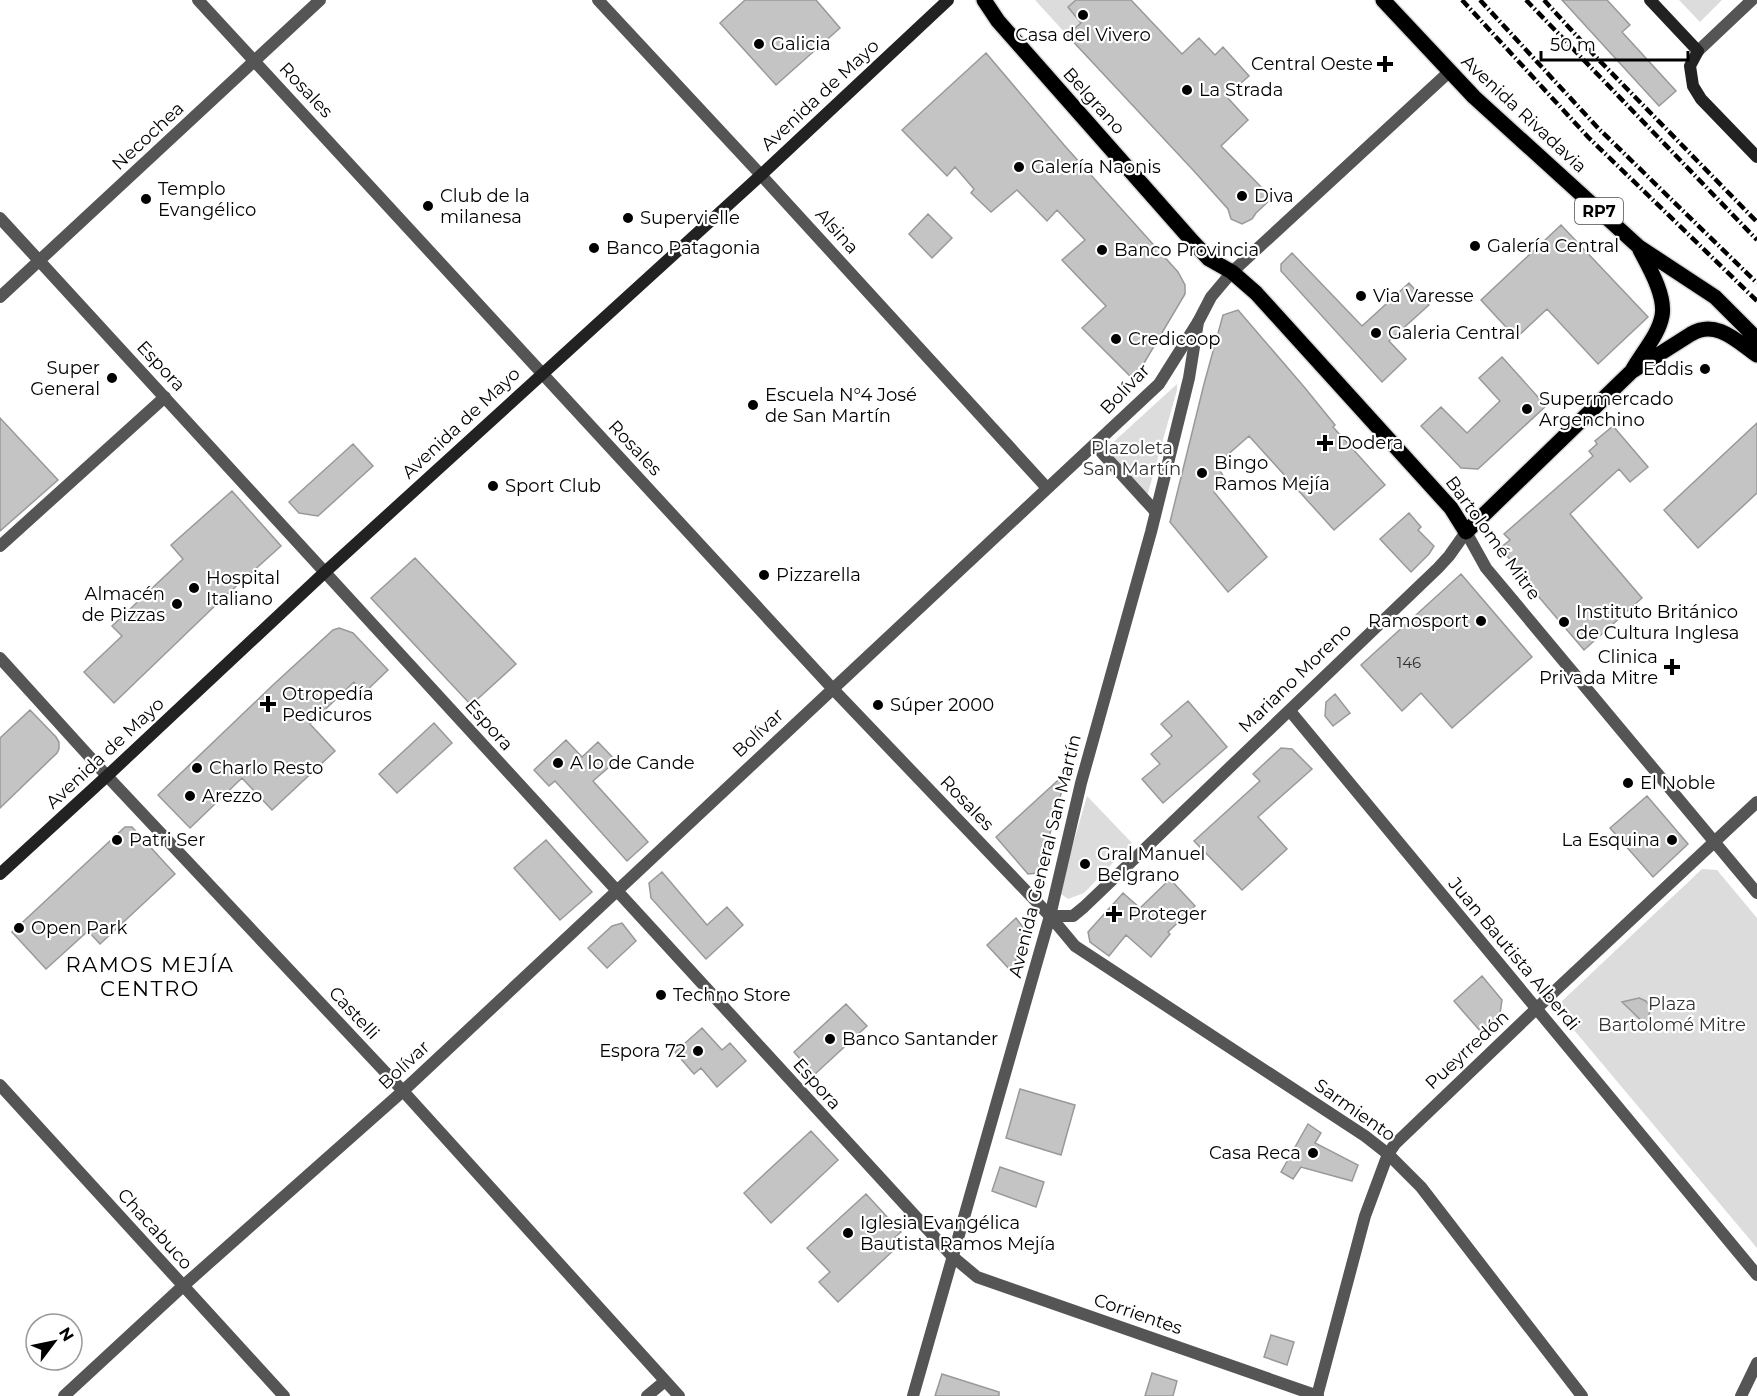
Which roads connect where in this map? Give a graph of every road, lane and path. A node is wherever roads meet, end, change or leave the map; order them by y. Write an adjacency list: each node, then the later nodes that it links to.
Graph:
1 (198, 0): 10 (street, Rosales)
2 (320, 0): 10 (street, Necochea)
3 (598, 0): 13 (street, Alsina)
4 (948, 0): 13 (main road, Avenida de Mayo)
5 (984, 0): 17 (main road, Belgrano)
6 (1383, 0): 11 (main road, Avenida Rivadavia / RP7)
7 (1650, 0): 9 (main road)
8 (1752, 0): 9 (street)
9 (1698, 51): 12 (main road)
10 (255, 61): 16 (street, Necochea); 23 (street, Rosales)
11 (1449, 72): 15 (main road, Avenida Rivadavia / RP7); 17 (street, Bolívar)
12 (1757, 157)
13 (761, 175): 23 (main road, Avenida de Mayo); 26 (street, Alsina)
14 (0, 218): 16 (street, Espora)
15 (1639, 247): 20 (main road, Avenida Rivadavia / RP7); 22 (main road, Mariano Moreno)
16 (40, 261): 18 (street, Necochea); 24 (street, Espora)
17 (1232, 272): 19 (street, Bolívar); 28 (main road, Bartolomé Mitre)
18 (0, 297)
19 (1198, 322): 25 (street, Bolívar); 27 (street, Avenida General San Martín)
20 (1757, 339)
21 (1757, 355): 22 (main road, Mariano Moreno)
22 (1631, 372): 28 (main road, Mariano Moreno)
23 (542, 374): 30 (main road, Avenida de Mayo); 32 (street, Rosales)
24 (165, 397): 29 (street); 30 (street, Espora)
25 (1095, 445): 26 (street, Bolívar); 27 (street)
26 (1047, 488): 32 (street, Bolívar)
27 (1155, 511): 40 (street, Avenida General San Martín)
28 (1466, 532): 33 (street, Mariano Moreno); 36 (street, Bartolomé Mitre)
29 (0, 546)
30 (325, 572): 34 (main road, Avenida de Mayo); 38 (street, Espora)
31 (0, 658): 34 (street, Castelli)
32 (832, 688): 38 (street, Bolívar); 40 (street, Rosales)
33 (1290, 711): 40 (street, Mariano Moreno); 41 (street, Juan Bautista Alberdi)
34 (107, 776): 37 (main road, Avenida de Mayo); 43 (street, Castelli)
35 (1757, 802): 36 (street, Pueyrredón)
36 (1714, 842): 39 (street, Bartolomé Mitre); 41 (street, Pueyrredón)
37 (0, 874)
38 (616, 890): 43 (street, Bolívar); 45 (street, Espora)
39 (1757, 893)
40 (1050, 916): 44 (street, Sarmiento); 45 (street, Avenida General San Martín)
41 (1537, 1009): 44 (street, Pueyrredón); 46 (street, Juan Bautista Alberdi)
42 (0, 1086): 47 (street, Chacabuco)
43 (403, 1091): 47 (street, Bolívar); 49 (street, Castelli)
44 (1388, 1154): 55 (street, Pueyrredón); 56 (street, Sarmiento)
45 (952, 1256): 54 (street, Avenida General San Martín); 55 (street, Corrientes)
46 (1757, 1275)
47 (183, 1286): 50 (street, Bolívar); 51 (street, Chacabuco)
48 (1757, 1363): 57 (street)
49 (664, 1381): 52 (street); 53 (street, Castelli)
50 (64, 1396)
51 (285, 1396)
52 (647, 1396)
53 (679, 1396)
54 (913, 1396)
55 (1317, 1396)
56 (1582, 1396)
57 (1741, 1396)

